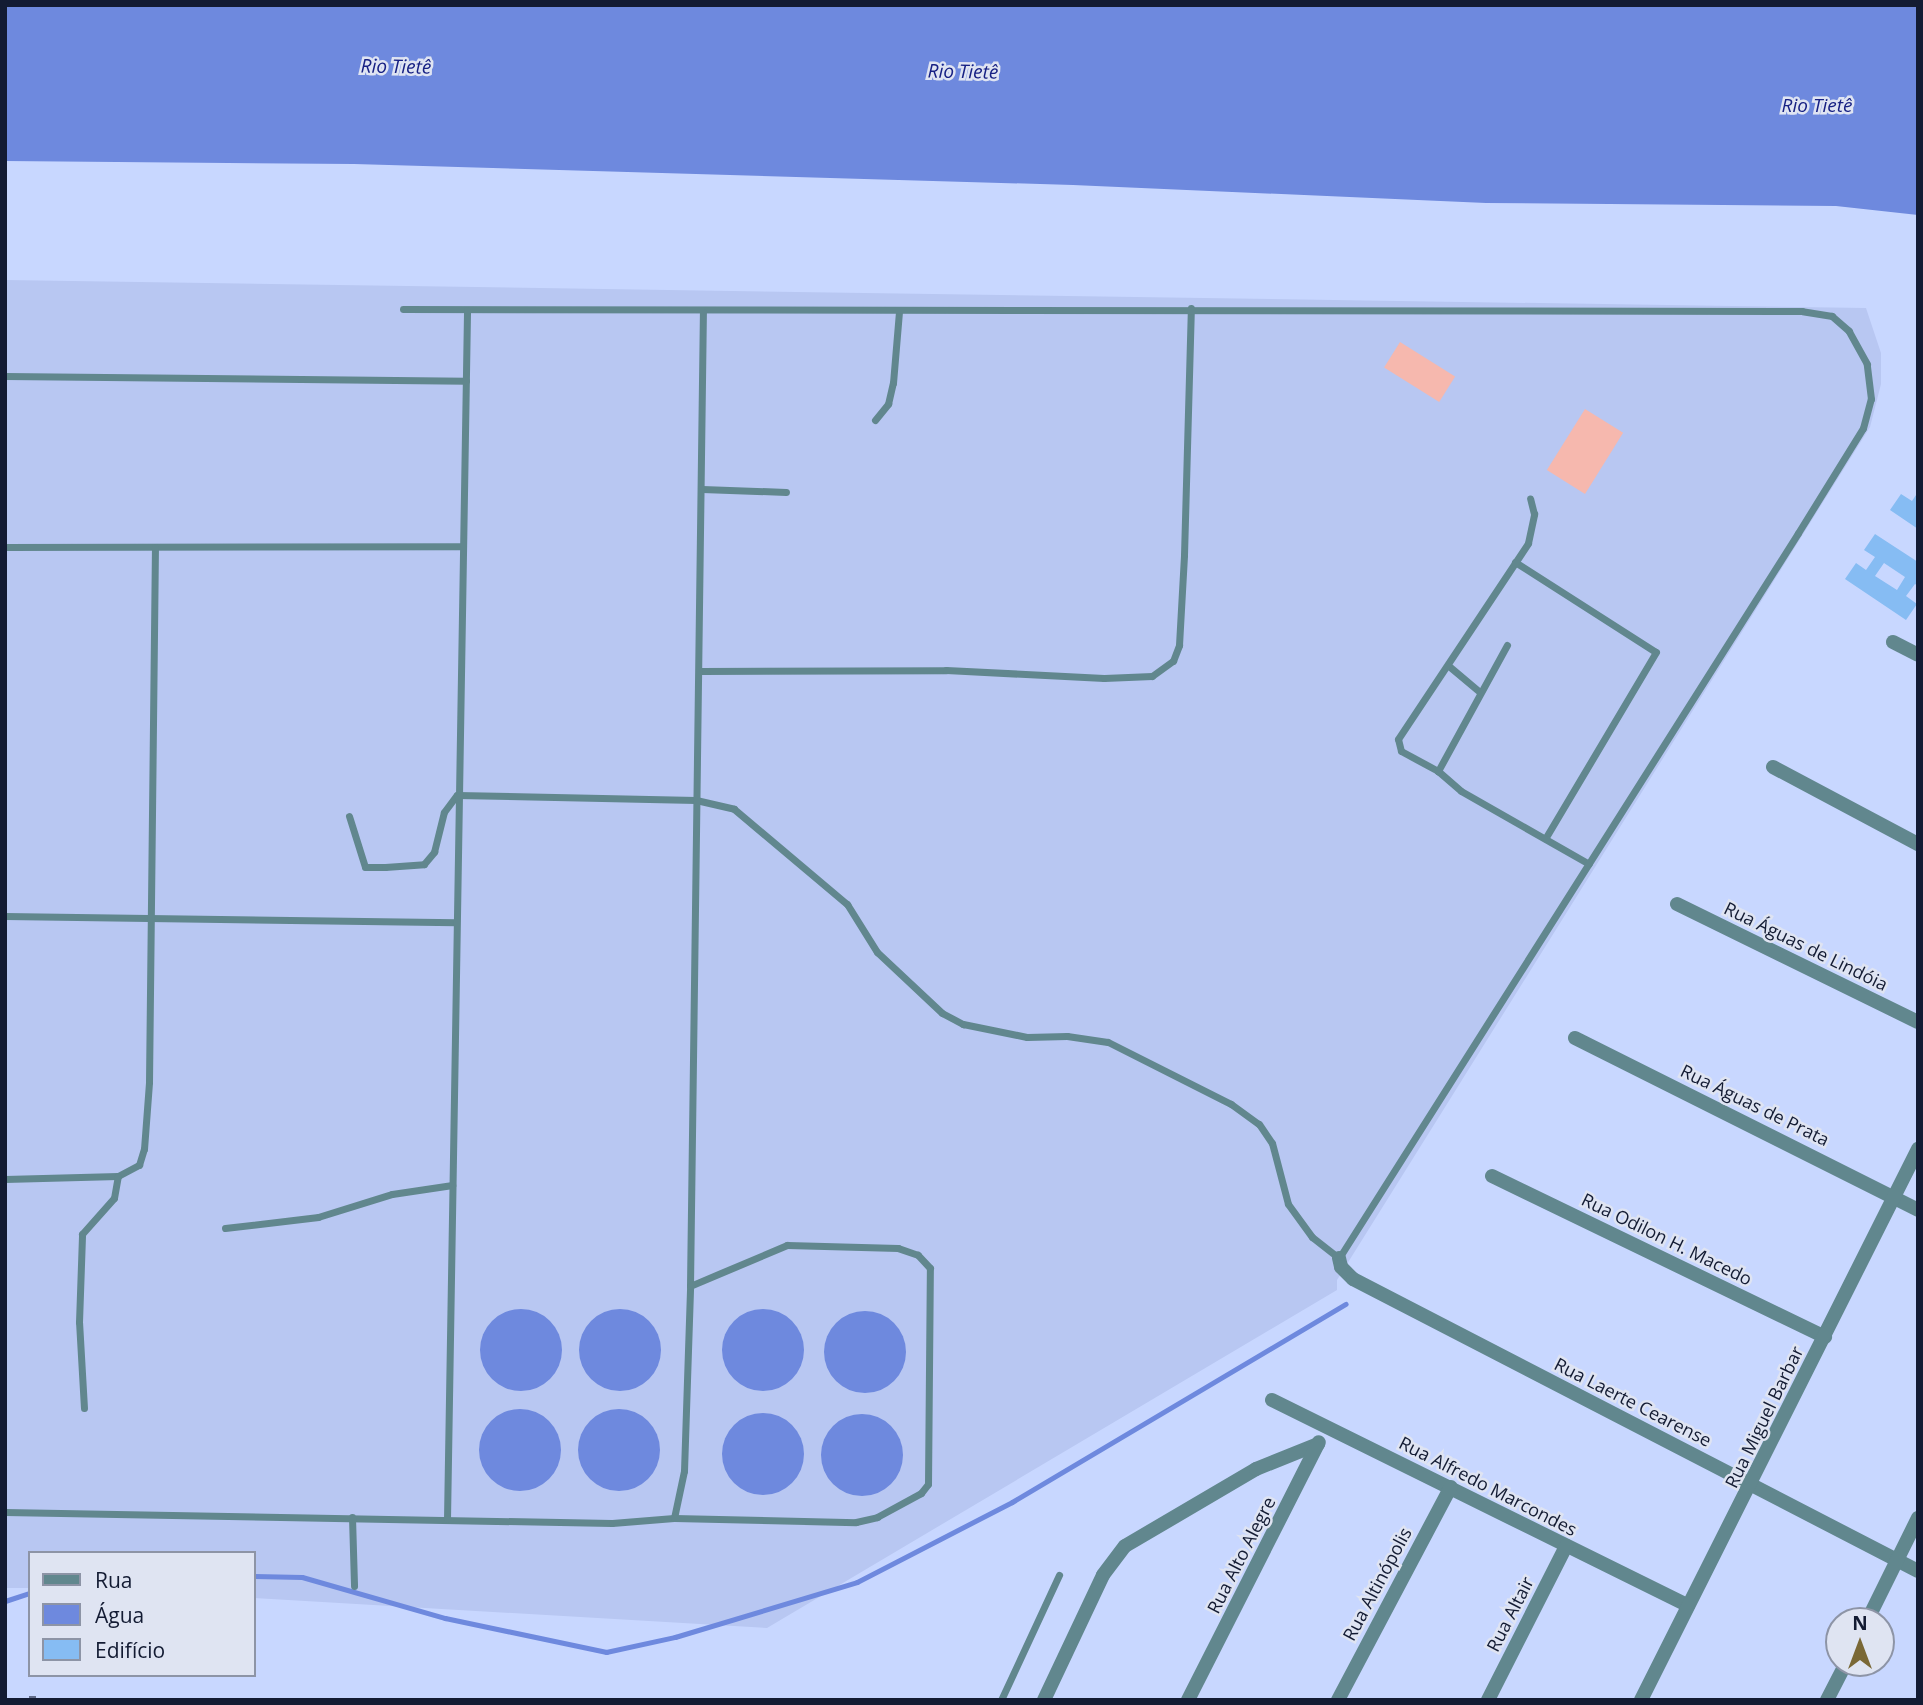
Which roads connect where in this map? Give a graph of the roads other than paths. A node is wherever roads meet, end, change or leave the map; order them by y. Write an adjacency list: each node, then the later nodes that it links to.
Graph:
1 (1191, 308): 5 (lane); 20 (lane); 29 (lane)
2 (403, 309): 3 (lane)
3 (467, 310): 4 (lane); 7 (lane)
4 (703, 312): 5 (lane); 9 (lane)
5 (899, 312): 8 (lane)
6 (5, 376): 7 (lane)
7 (466, 381): 12 (lane)
8 (875, 420)
9 (702, 489): 10 (lane); 20 (lane)
10 (786, 492)
11 (1530, 498): 15 (lane)
12 (462, 546): 14 (lane); 24 (lane)
13 (5, 547): 14 (lane)
14 (155, 547): 32 (lane)
15 (1515, 562): 19 (lane); 27 (lane)
16 (1893, 642): 18 (street)
17 (1507, 645): 21 (lane)
18 (1918, 655)
19 (1450, 667): 21 (lane); 23 (lane)
20 (702, 671): 25 (lane)
21 (1480, 692): 23 (lane)
22 (1773, 766): 28 (street)
23 (1438, 771): 27 (lane)
24 (457, 795): 25 (lane); 26 (lane); 33 (lane)
25 (696, 800): 44 (lane); 45 (lane)
26 (349, 817)
27 (1545, 839): 29 (lane)
28 (1918, 844)
29 (1589, 864): 44 (lane)
30 (1677, 904): 34 (street, Rua Águas de Lindóia)
31 (5, 916): 32 (lane)
32 (149, 917): 33 (lane); 37 (lane)
33 (456, 922): 40 (lane)
34 (1918, 1023)
35 (1575, 1038): 41 (street, Rua Águas de Prata)
36 (1918, 1149): 41 (street, Rua Miguel Barbar)
37 (118, 1176): 39 (lane); 48 (lane)
38 (1492, 1176): 46 (street, Rua Odilon H. Macedo)
39 (5, 1179)
40 (452, 1185): 43 (lane); 57 (lane)
41 (1894, 1197): 42 (street, Rua Águas de Prata); 46 (street, Rua Miguel Barbar)
42 (1918, 1210)
43 (225, 1228)
44 (1339, 1258): 51 (street, Rua Laerte Cearense)
45 (690, 1286): 55 (lane); 55 (lane)
46 (1825, 1337): 51 (street, Rua Miguel Barbar)
47 (1272, 1400): 49 (street, Rua Alfredo Marcondes)
48 (85, 1408)
49 (1325, 1426): 50 (street, Rua Alto Alegre); 52 (street, Rua Alfredo Marcondes)
50 (1318, 1444): 67 (street); 68 (street, Rua Alto Alegre)
51 (1752, 1486): 59 (street, Rua Laerte Cearense); 63 (street, Rua Miguel Barbar)
52 (1451, 1487): 58 (street, Rua Alfredo Marcondes); 69 (street, Rua Altinópolis)
53 (5, 1512): 54 (lane)
54 (352, 1517): 57 (lane); 62 (lane)
55 (674, 1518): 57 (lane)
56 (1918, 1518): 59 (street)
57 (447, 1519)
58 (1566, 1546): 63 (street, Rua Alfredo Marcondes); 70 (street, Rua Altair)
59 (1897, 1562): 60 (street, Rua Laerte Cearense); 64 (street)
60 (1918, 1571)
61 (1059, 1575): 66 (lane)
62 (354, 1586)
63 (1688, 1606): 71 (street, Rua Miguel Barbar)
64 (1874, 1607)
65 (1839, 1677): 72 (street)
66 (1001, 1700)
67 (1044, 1700)
68 (1188, 1700)
69 (1338, 1700)
70 (1488, 1700)
71 (1641, 1700)
72 (1827, 1700)

